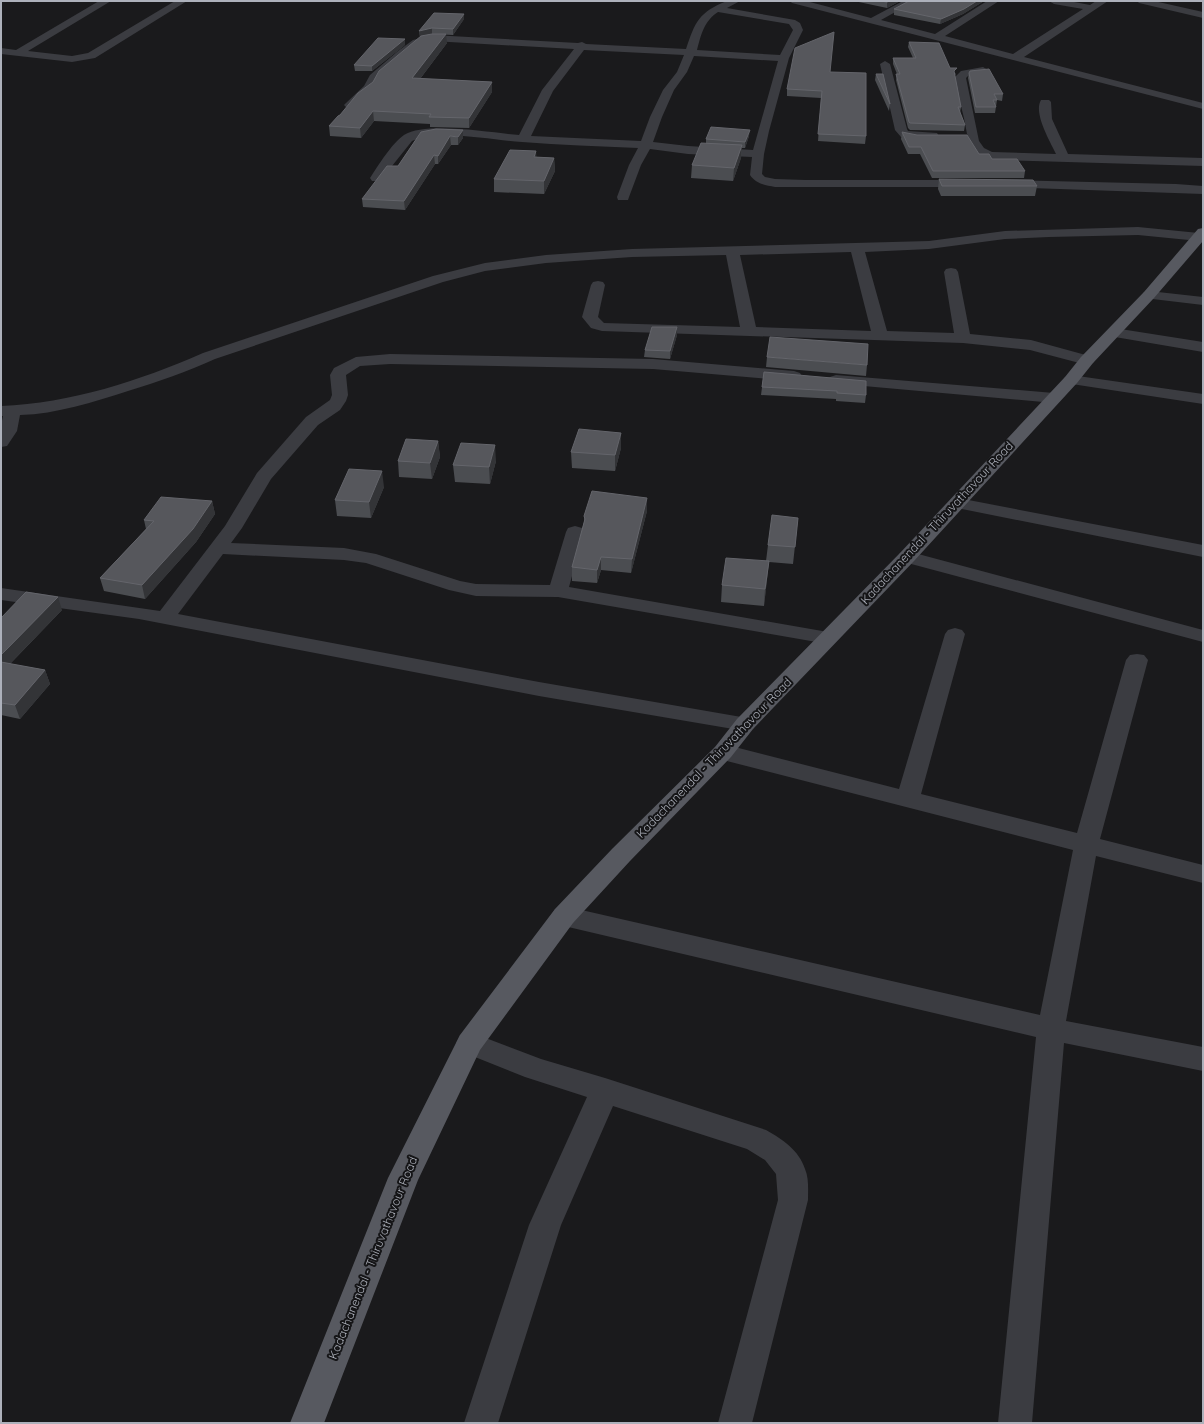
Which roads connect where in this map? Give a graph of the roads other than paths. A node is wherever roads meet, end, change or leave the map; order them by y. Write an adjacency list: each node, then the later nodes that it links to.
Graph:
1 (106, 1): 18 (street)
2 (182, 1): 18 (street)
3 (736, 1): 11 (street)
4 (795, 1): 13 (street)
5 (910, 1): 13 (street)
6 (994, 1): 14 (street)
7 (1054, 1): 10 (street)
8 (1103, 1): 10 (street)
9 (1142, 1): 12 (street)
10 (1091, 8): 19 (street)
11 (716, 9): 17 (street); 20 (street)
12 (1203, 15)
13 (872, 21): 14 (street)
14 (937, 37): 19 (street)
15 (582, 45): 17 (street); 25 (street); 29 (street)
16 (1, 51): 18 (street)
17 (691, 51): 20 (street); 30 (street)
18 (17, 53)
19 (1016, 57): 24 (street)
20 (784, 58): 31 (street)
21 (885, 64): 26 (street)
22 (984, 70): 28 (street)
23 (1045, 102): 32 (street)
24 (1203, 106)
25 (345, 111)
26 (944, 136)
27 (958, 136): 28 (street)
28 (972, 137): 32 (street)
29 (523, 139): 30 (street); 34 (street)
30 (646, 145): 31 (street); 38 (street)
31 (758, 154): 35 (street)
32 (1064, 158): 33 (street)
33 (1203, 162)
34 (376, 178)
35 (977, 184)
36 (992, 184): 37 (street)
37 (1203, 190)
38 (622, 197)
39 (1201, 234): 40 (street); 44 (main road, Kadachanendal - Thiruvathavour Road)
40 (857, 248): 41 (street); 48 (street)
41 (732, 250): 46 (street); 55 (street)
42 (952, 272): 49 (street)
43 (598, 285): 46 (street)
44 (1149, 295): 45 (street); 47 (main road, Kadachanendal - Thiruvathavour Road)
45 (1203, 301)
46 (749, 332): 48 (street)
47 (1114, 333): 50 (street); 51 (main road, Kadachanendal - Thiruvathavour Road)
48 (880, 335): 49 (street)
49 (964, 338): 51 (street)
50 (1203, 347)
51 (1087, 360): 52 (main road, Kadachanendal - Thiruvathavour Road)
52 (1071, 380): 53 (main road, Kadachanendal - Thiruvathavour Road); 54 (street)
53 (1054, 398): 57 (main road, Kadachanendal - Thiruvathavour Road); 59 (street)
54 (1203, 399)
55 (7, 411): 56 (street)
56 (1, 442)
57 (958, 503): 60 (street); 61 (main road, Kadachanendal - Thiruvathavour Road)
58 (575, 532): 62 (street)
59 (218, 548): 62 (street); 64 (street)
60 (1203, 551)
61 (907, 557): 66 (street); 67 (main road, Kadachanendal - Thiruvathavour Road)
62 (558, 591): 67 (street)
63 (1, 594): 64 (street)
64 (165, 618): 69 (street)
65 (955, 634): 71 (street)
66 (1203, 636)
67 (828, 638): 69 (main road, Kadachanendal - Thiruvathavour Road)
68 (1137, 660): 72 (street)
69 (745, 724): 70 (main road, Kadachanendal - Thiruvathavour Road)
70 (723, 752): 71 (street); 74 (main road, Kadachanendal - Thiruvathavour Road)
71 (908, 798): 72 (street)
72 (1086, 846): 73 (street); 75 (street)
73 (1203, 874)
74 (564, 916): 75 (street); 76 (main road, Kadachanendal - Thiruvathavour Road)
75 (1051, 1030): 77 (street); 82 (street)
76 (470, 1043): 78 (street); 79 (main road, Kadachanendal - Thiruvathavour Road)
77 (1203, 1059)
78 (605, 1090): 80 (street); 81 (street)
79 (307, 1423)
80 (481, 1423)
81 (735, 1423)
82 (1014, 1423)

